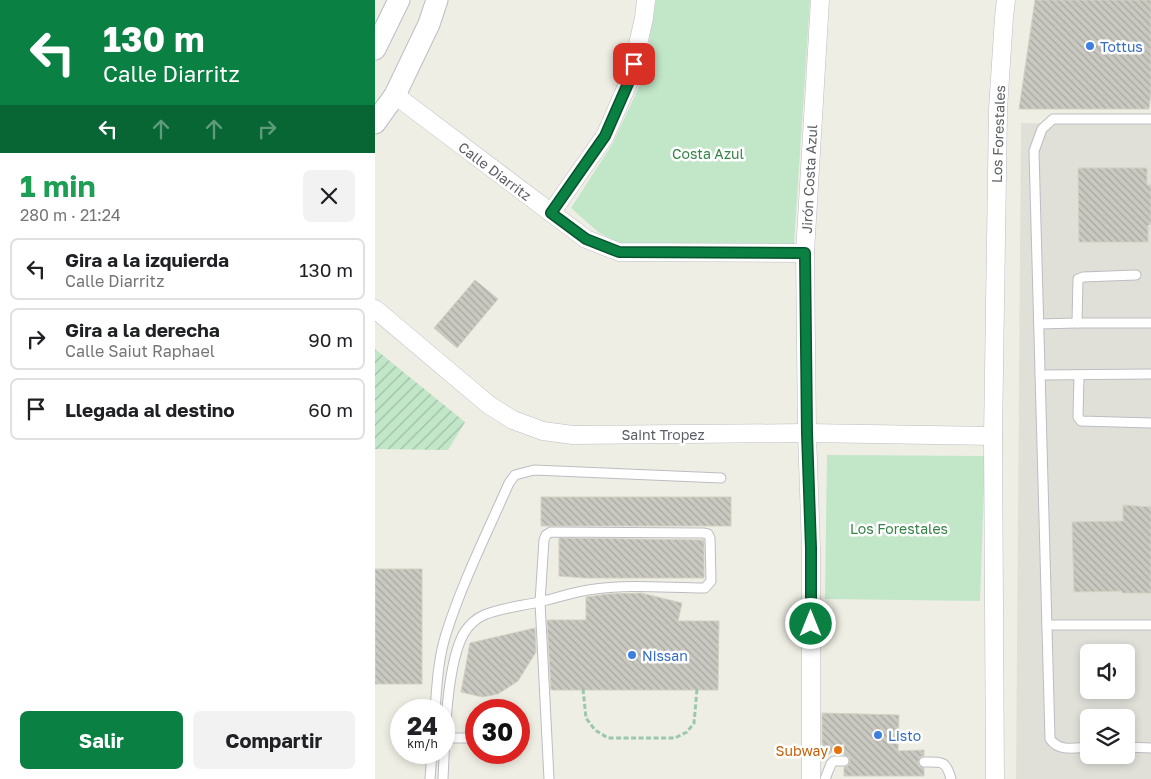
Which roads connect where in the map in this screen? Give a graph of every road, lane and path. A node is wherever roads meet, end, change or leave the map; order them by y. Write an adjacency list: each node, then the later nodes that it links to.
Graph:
1 (399, 0): 6 (street)
2 (437, 0): 7 (street)
3 (646, 0): 10 (street)
4 (820, 0): 11 (street, Jirón Costa Azul)
5 (1006, 0): 22 (street, Los Forestales)
6 (375, 49)
7 (395, 95): 9 (street); 10 (street, Calle Diarritz)
8 (1151, 119): 16 (lane)
9 (375, 123)
10 (551, 213): 11 (street, Calle Diarritz)
11 (805, 253): 21 (street, Jirón Costa Azul)
12 (1136, 275): 14 (lane)
13 (375, 309): 21 (street, Saint Tropez)
14 (1077, 323): 15 (lane); 16 (lane)
15 (1151, 323)
16 (1039, 324): 18 (lane)
17 (1151, 374): 19 (lane)
18 (1040, 375): 19 (lane); 25 (lane)
19 (1079, 375): 20 (lane)
20 (1151, 423)
21 (807, 433): 22 (street, Saint Tropez); 41 (street, Jirón Costa Azul)
22 (993, 436): 44 (street, Los Forestales)
23 (721, 478): 29 (lane)
24 (540, 602): 24 (lane); 30 (lane); 40 (lane)
25 (1047, 625): 26 (lane); 31 (lane)
26 (1151, 625)
27 (583, 689): 28 (path)
28 (697, 689)
29 (436, 699)
30 (449, 699)
31 (1080, 748)
32 (1135, 748): 33 (lane)
33 (1151, 748)
34 (844, 761): 42 (lane)
35 (924, 762): 43 (lane)
36 (431, 764): 38 (lane)
37 (444, 764): 39 (lane)
38 (430, 779)
39 (443, 779)
40 (549, 779)
41 (811, 779)
42 (825, 779)
43 (951, 779)
44 (995, 779)

